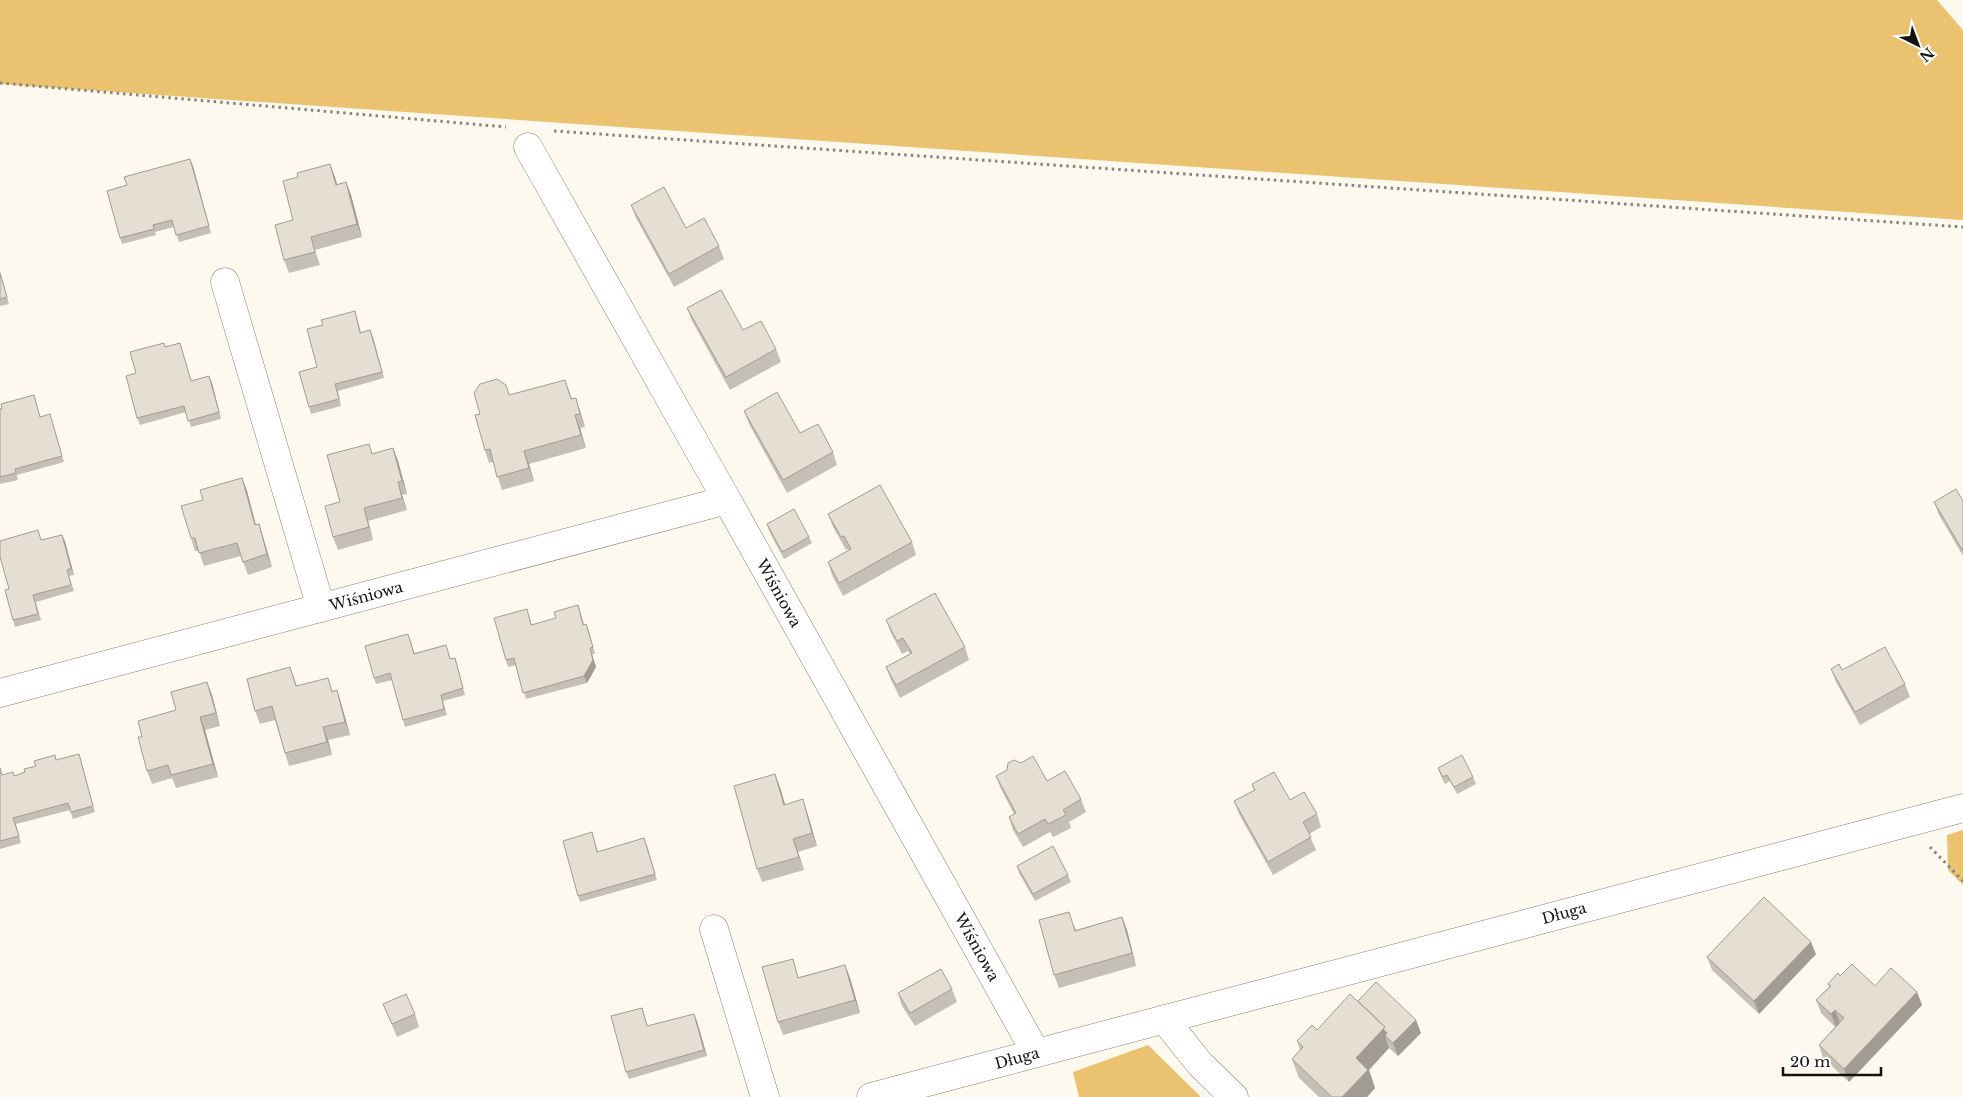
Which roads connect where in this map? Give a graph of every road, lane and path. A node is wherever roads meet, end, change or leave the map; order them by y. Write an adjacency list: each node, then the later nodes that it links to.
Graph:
1 (0, 84): 3 (path)
2 (552, 130): 4 (path)
3 (520, 137): 6 (street)
4 (1963, 227)
5 (225, 282): 7 (street, Wiśniowa)
6 (727, 500): 7 (street, Wiśniowa); 14 (street, Wiśniowa)
7 (320, 608): 8 (street, Wiśniowa)
8 (0, 693)
9 (1963, 808): 10 (street, Długa)
10 (1906, 823): 11 (path); 13 (street, Długa)
11 (1963, 881)
12 (714, 929): 15 (street)
13 (1164, 1019): 14 (street, Długa); 17 (street)
14 (1036, 1053): 16 (street, Długa)
15 (765, 1097)
16 (871, 1097)
17 (1234, 1097)

